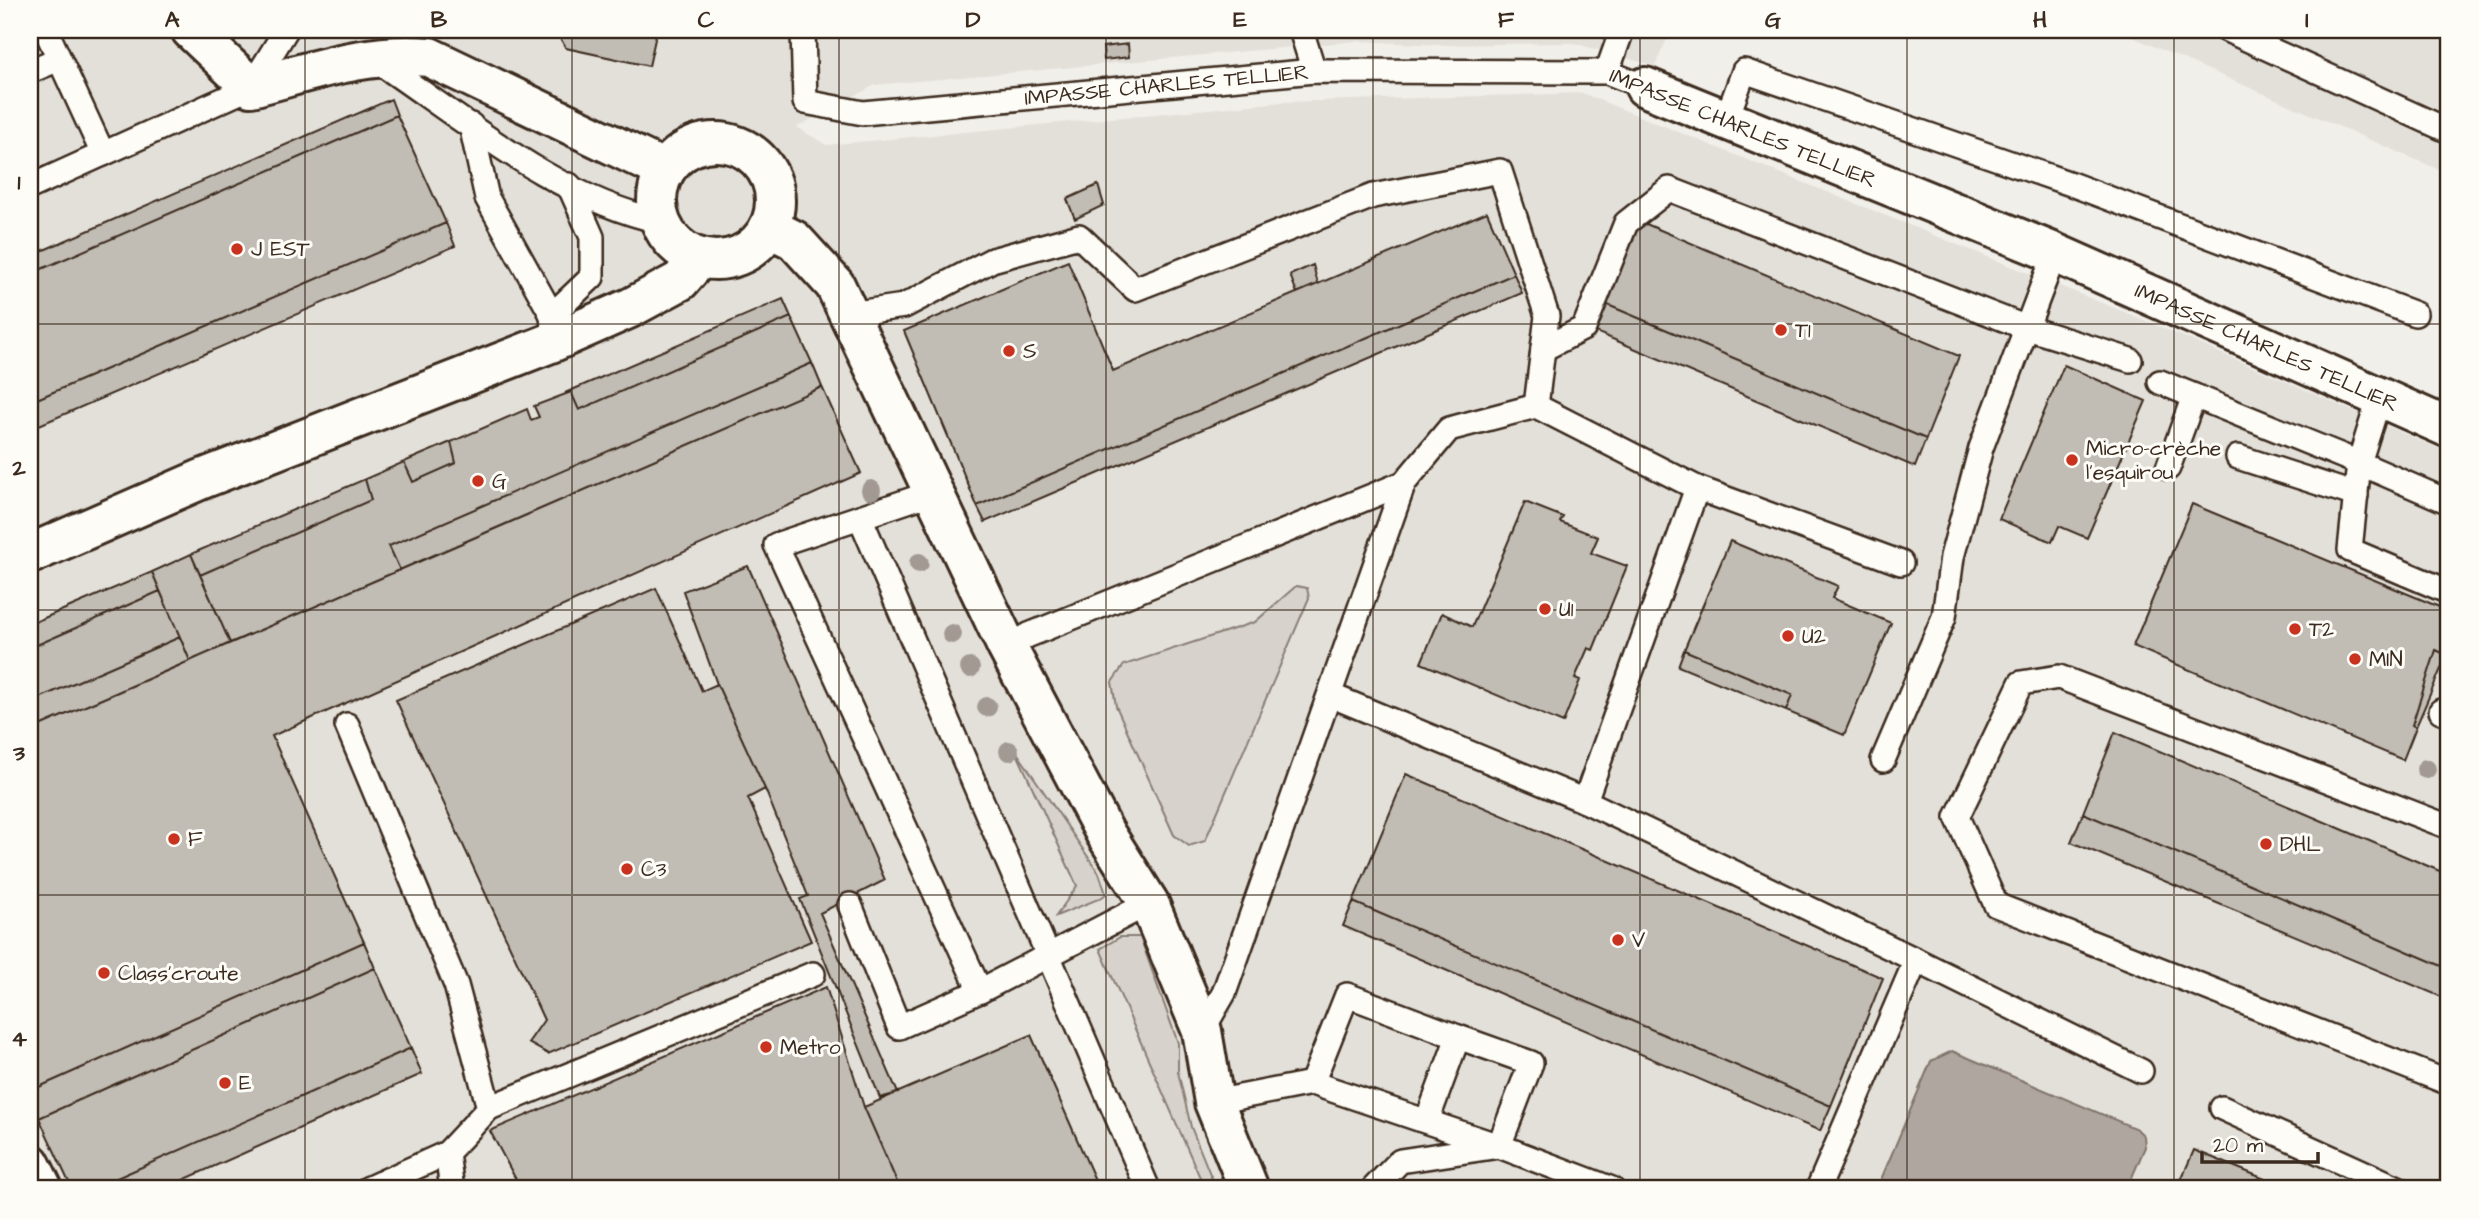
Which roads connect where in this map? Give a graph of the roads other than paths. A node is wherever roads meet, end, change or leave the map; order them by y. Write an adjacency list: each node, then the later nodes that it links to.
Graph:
1 (46, 30): 9 (lane)
2 (191, 30): 13 (street)
3 (286, 30): 13 (lane)
4 (803, 30): 11 (lane, IMPASSE CHARLES TELLIER)
5 (1301, 30): 11 (lane)
6 (1622, 30): 12 (lane)
7 (2227, 30): 17 (lane)
8 (371, 57): 13 (street); 16 (lane); 19 (street)
9 (59, 59): 10 (lane); 18 (lane)
10 (30, 71)
11 (1314, 71): 12 (lane, IMPASSE CHARLES TELLIER)
12 (1607, 72): 14 (lane, IMPASSE CHARLES TELLIER)
13 (251, 87): 18 (lane)
14 (1645, 88): 15 (street, IMPASSE CHARLES TELLIER)
15 (1726, 120): 24 (street, IMPASSE CHARLES TELLIER); 27 (lane)
16 (471, 125): 20 (lane); 29 (lane)
17 (2449, 131)
18 (103, 154): 21 (lane)
19 (665, 170): 22 (street); 23 (street)
20 (569, 186): 22 (lane); 29 (lane)
21 (30, 187)
22 (660, 221): 25 (street)
23 (770, 228): 25 (street); 26 (street)
24 (2054, 253): 28 (lane); 34 (street, IMPASSE CHARLES TELLIER)
25 (700, 258): 29 (street)
26 (850, 314): 30 (lane); 42 (street)
27 (2416, 314)
28 (2027, 328): 30 (lane); 31 (lane); 52 (lane)
29 (553, 329): 46 (street)
30 (1543, 349): 35 (lane)
31 (2130, 360)
32 (2160, 382): 33 (lane)
33 (2194, 396): 38 (lane); 39 (lane)
34 (2380, 396): 36 (street, IMPASSE CHARLES TELLIER); 38 (lane)
35 (1536, 406): 40 (lane); 41 (lane)
36 (2449, 428)
37 (2238, 457): 43 (lane)
38 (2359, 463): 43 (lane); 44 (lane)
39 (2168, 468)
40 (1404, 483): 49 (lane); 50 (lane)
41 (1697, 488): 47 (lane); 53 (lane)
42 (934, 492): 45 (lane); 49 (street)
43 (2356, 495): 48 (lane)
44 (2449, 502)
45 (860, 516): 57 (lane); 60 (lane)
46 (30, 554)
47 (1901, 563)
48 (2449, 592)
49 (1007, 647): 55 (street)
50 (1330, 695): 53 (lane); 61 (lane)
51 (347, 725): 67 (lane)
52 (1883, 761)
53 (1585, 802): 58 (lane)
54 (2449, 827): 65 (lane)
55 (1149, 903): 57 (lane); 61 (street)
56 (850, 905): 60 (lane)
57 (1048, 955): 60 (lane); 76 (lane)
58 (1916, 960): 63 (lane); 80 (lane)
59 (813, 974): 67 (lane)
60 (980, 991)
61 (1202, 1031): 66 (street)
62 (1458, 1037): 64 (lane); 69 (lane); 70 (lane)
63 (2141, 1071)
64 (1312, 1083): 66 (lane); 69 (lane)
65 (2449, 1083)
66 (1214, 1102): 77 (street)
67 (489, 1108): 71 (lane)
68 (2222, 1108): 81 (lane)
69 (1427, 1121): 70 (lane)
70 (1499, 1146): 78 (lane); 79 (lane)
71 (447, 1153): 74 (lane); 75 (lane)
72 (30, 1163): 73 (street)
73 (43, 1189)
74 (367, 1189)
75 (452, 1189)
76 (1148, 1189)
77 (1249, 1189)
78 (1373, 1189)
79 (1612, 1189)
80 (1818, 1189)
81 (2400, 1189)

